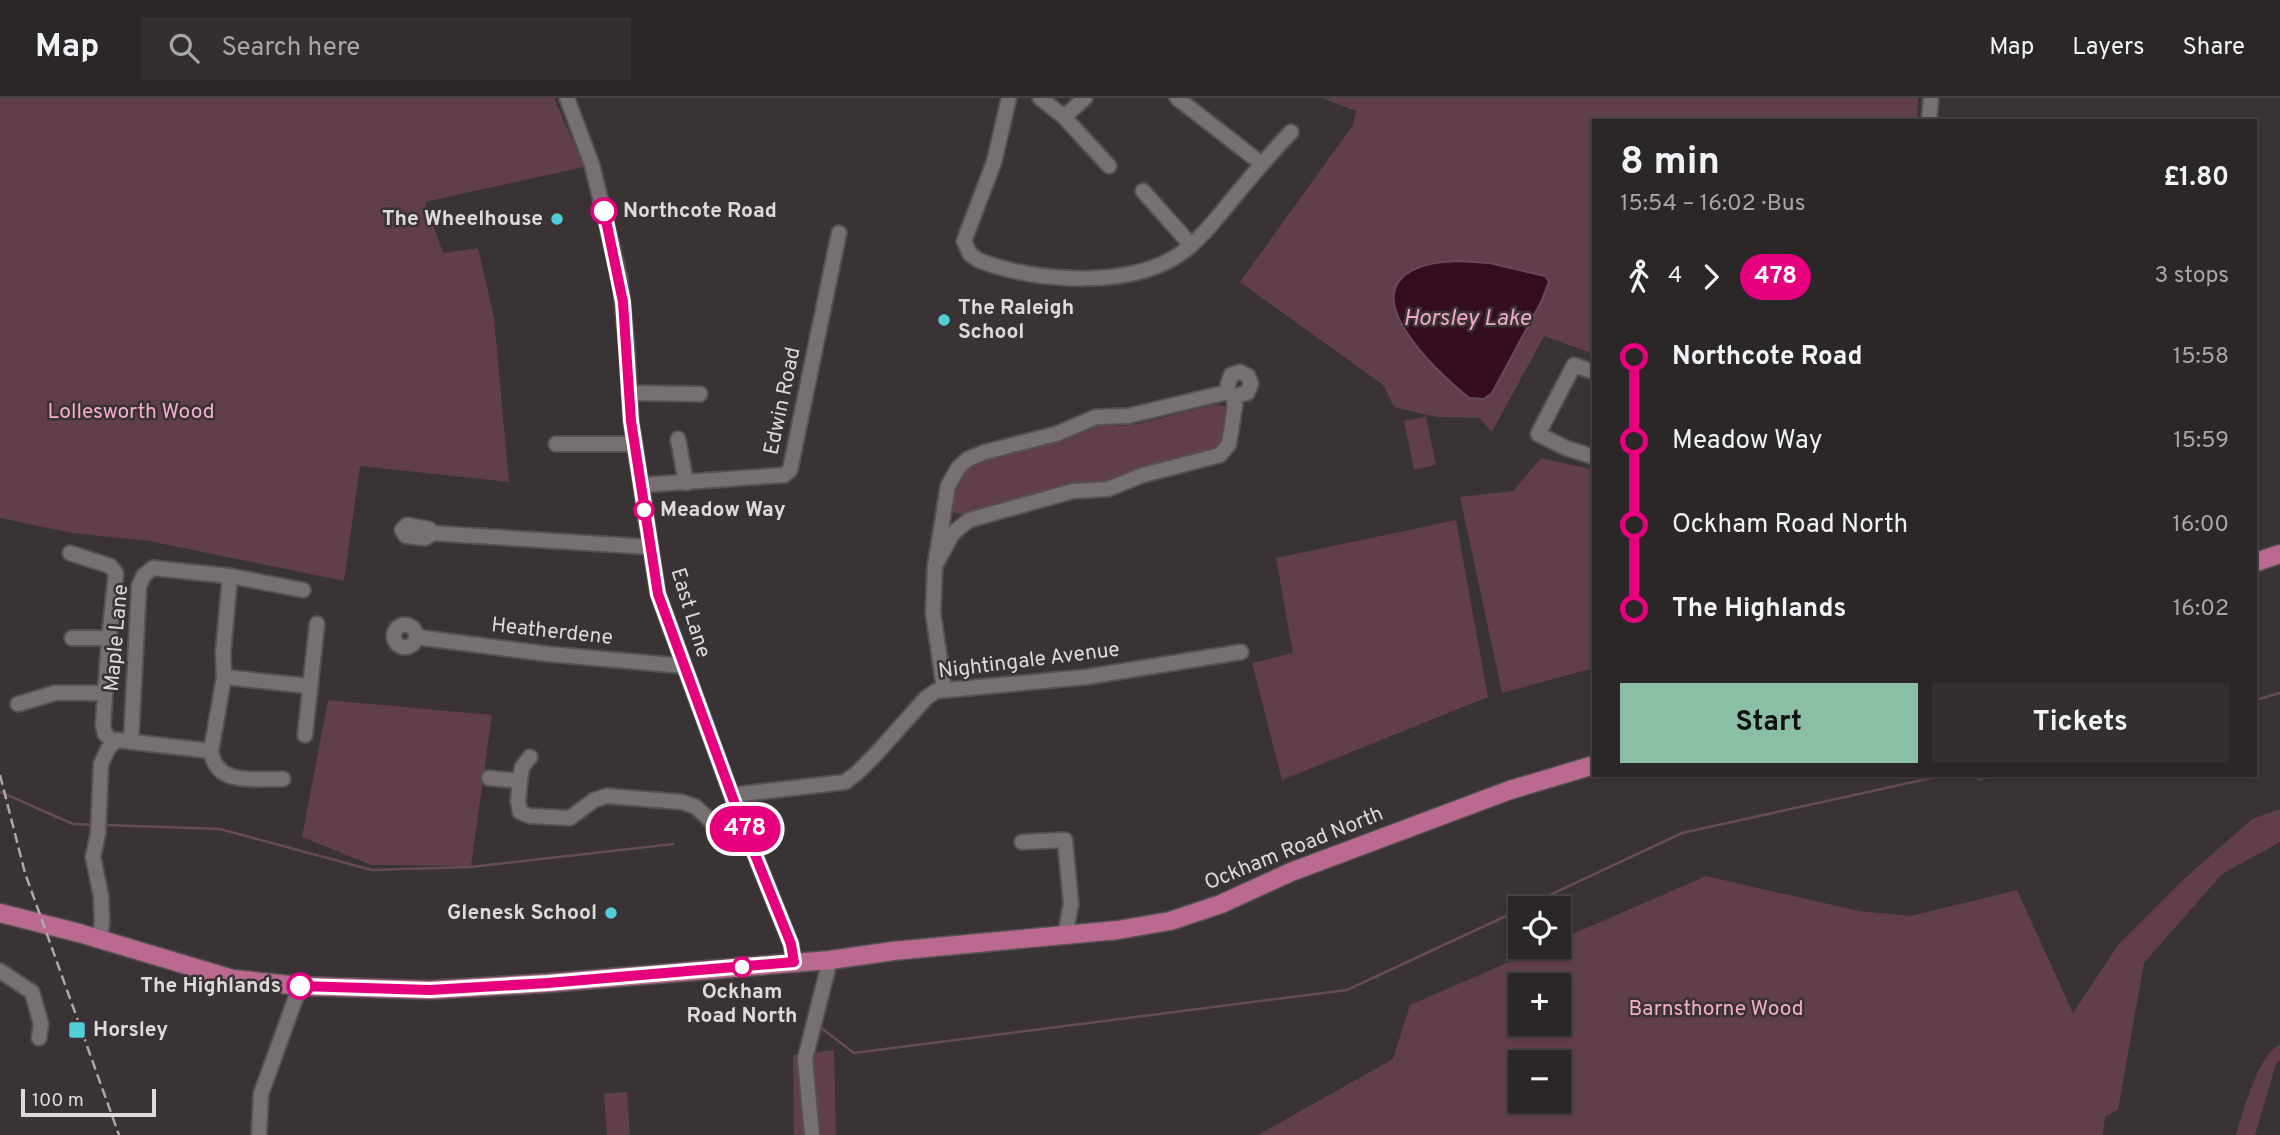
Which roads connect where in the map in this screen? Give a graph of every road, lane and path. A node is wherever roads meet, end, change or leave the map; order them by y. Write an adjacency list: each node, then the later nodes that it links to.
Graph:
1 (567, 98): 16 (street, East Lane)
2 (1009, 98): 14 (street)
3 (1040, 98): 7 (street)
4 (1085, 98): 7 (street)
5 (1177, 98): 10 (street)
6 (1931, 98): 8 (street)
7 (1064, 117): 11 (street)
8 (1929, 119)
9 (1291, 132): 10 (street)
10 (1262, 164): 14 (street)
11 (1109, 166)
12 (1143, 191): 14 (street)
13 (839, 233): 22 (street, Edwin Road)
14 (1191, 245)
15 (1592, 371): 21 (street)
16 (629, 393): 17 (street); 20 (street, East Lane)
17 (701, 394)
18 (678, 439): 22 (street)
19 (556, 444): 20 (street)
20 (634, 444): 23 (street, East Lane)
21 (1592, 456)
22 (686, 483): 23 (street, Edwin Road)
23 (641, 485): 27 (street, East Lane)
24 (944, 507): 25 (street); 25 (street); 31 (street)
25 (969, 520): 31 (street)
26 (430, 533): 27 (street)
27 (650, 547): 39 (street, East Lane)
28 (69, 553): 37 (street)
29 (2280, 554): 30 (main road)
30 (2257, 562)
31 (935, 566): 42 (street)
32 (230, 576): 33 (street, Maple Lane); 40 (street); 47 (street, Maple Lane)
33 (303, 590)
34 (317, 624): 41 (street)
35 (416, 637): 39 (street, Heatherdene)
36 (72, 638): 37 (street)
37 (109, 638): 43 (street)
38 (1241, 652): 42 (street, Nightingale Avenue)
39 (684, 666): 54 (street, East Lane)
40 (225, 677): 41 (street); 48 (street)
41 (309, 686): 45 (street)
42 (944, 689): 54 (street, Nightingale Avenue)
43 (105, 693): 44 (street); 46 (street)
44 (18, 704)
45 (305, 734)
46 (113, 741): 47 (street); 59 (street)
47 (131, 741): 48 (street)
48 (211, 751): 52 (street)
49 (530, 757): 53 (street)
50 (1592, 766): 58 (main road, Ockham Road North)
51 (489, 778): 53 (street)
52 (284, 779)
53 (520, 781): 55 (street)
54 (733, 795): 55 (street, East Lane)
55 (739, 815): 61 (street, East Lane)
56 (1022, 842): 58 (street)
57 (0, 913): 59 (main road, Ockham Road North)
58 (1065, 936): 60 (main road, Ockham Road North)
59 (100, 939): 63 (main road, Ockham Road North)
60 (830, 960): 61 (main road, Ockham Road North); 66 (street)
61 (794, 962): 63 (main road, Ockham Road North)
62 (2, 979): 64 (street)
63 (300, 986): 65 (street)
64 (39, 1038)
65 (259, 1135)
66 (812, 1135)

